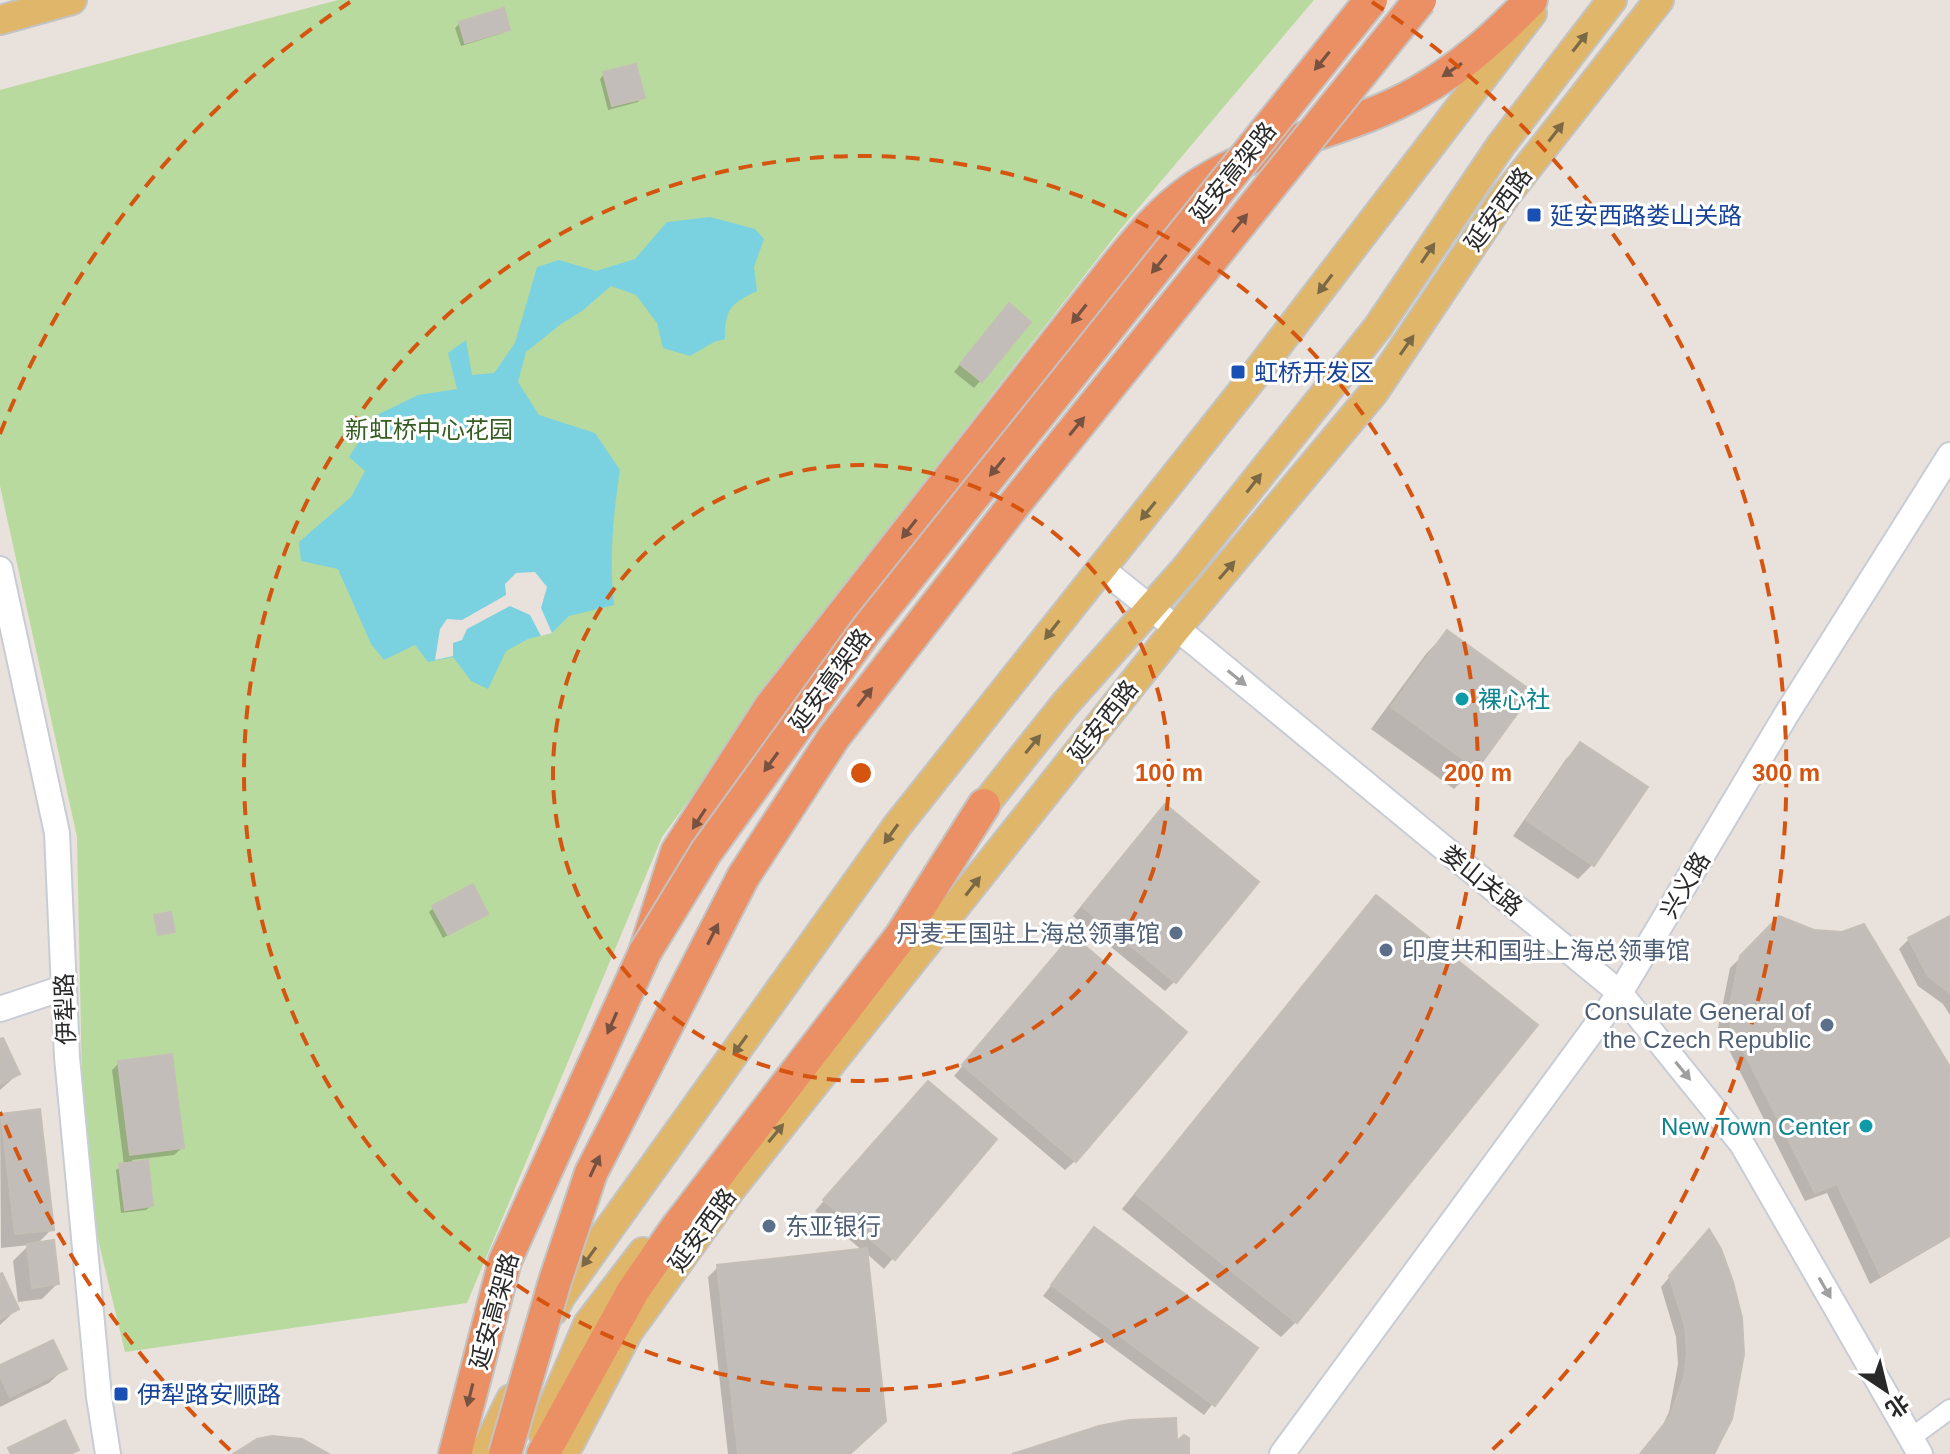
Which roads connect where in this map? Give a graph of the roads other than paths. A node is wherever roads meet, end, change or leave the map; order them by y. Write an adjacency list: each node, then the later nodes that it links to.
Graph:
1 (72, 0): 8 (main road)
2 (1371, 0): 15 (highway, 延安高架路, one-way to 15, bridge)
3 (1420, 0): 24 (highway, 延安高架路, one-way to 3, bridge)
4 (1531, 0): 15 (highway, one-way to 15, bridge)
5 (1543, 0): 11 (main road, one-way to 11)
6 (1612, 0): 12 (main road, 延安西路, one-way to 6)
7 (1659, 0): 13 (main road, 延安西路, one-way to 7)
8 (0, 20)
9 (1947, 469): 17 (street, 兴义路)
10 (0, 569): 16 (street, 伊犁路)
11 (1102, 569): 12 (street, 娄山关路); 23 (main road, one-way to 23)
12 (1151, 608): 13 (street, 娄山关路); 14 (main road, 延安西路, one-way to 12)
13 (1176, 629): 17 (street, 娄山关路, one-way to 17); 27 (main road, 延安西路, one-way to 13)
14 (984, 805): 25 (main road, 延安西路); 26 (highway)
15 (645, 952): 22 (highway, 延安高架路, one-way to 22)
16 (63, 988): 18 (street); 21 (street, 伊犁路)
17 (1620, 993): 20 (street, 娄山关路, one-way to 20); 28 (street, 兴义路)
18 (0, 1009)
19 (1950, 1409): 20 (street)
20 (1916, 1445)
21 (108, 1454)
22 (455, 1454)
23 (484, 1454)
24 (505, 1454)
25 (532, 1454)
26 (543, 1454)
27 (564, 1454)
28 (1282, 1454)

